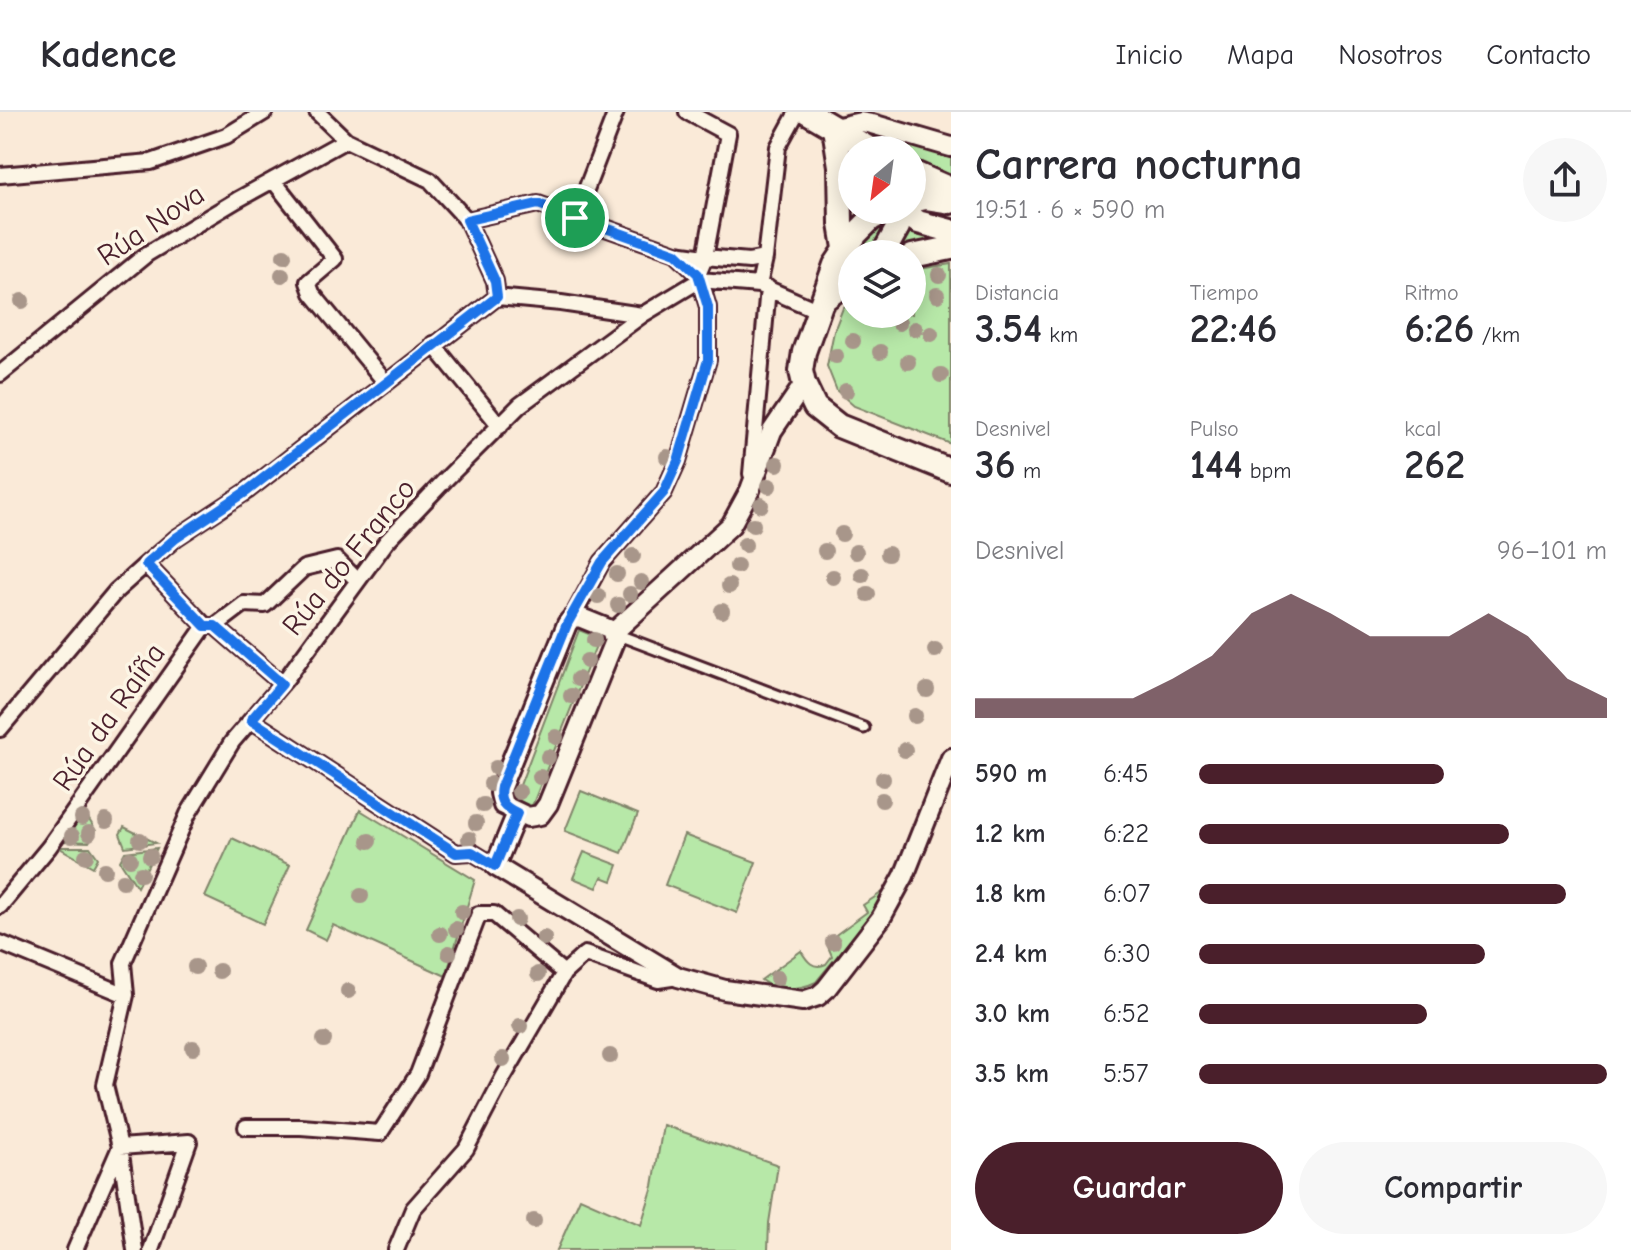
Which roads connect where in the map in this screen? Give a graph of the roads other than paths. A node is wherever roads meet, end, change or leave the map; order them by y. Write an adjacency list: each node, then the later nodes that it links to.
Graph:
1 (265, 112): 12 (street)
2 (317, 112): 9 (street)
3 (616, 112): 18 (street)
4 (687, 112): 27 (street)
5 (797, 112): 28 (street)
6 (807, 112): 7 (street)
7 (834, 128): 8 (street); 10 (street); 11 (street)
8 (848, 136)
9 (346, 140): 14 (street, Rúa Nova); 19 (street)
10 (838, 142)
11 (951, 147)
12 (0, 175)
13 (926, 178): 15 (street)
14 (273, 180): 37 (street, Rúa Nova); 38 (street)
15 (951, 189)
16 (926, 198): 17 (street)
17 (951, 202)
18 (575, 218): 19 (street); 25 (street)
19 (467, 220): 33 (street)
20 (867, 224): 23 (street)
21 (925, 224): 22 (street)
22 (951, 231)
23 (852, 240)
24 (951, 248): 26 (street)
25 (676, 253): 27 (street); 30 (street)
26 (926, 253)
27 (705, 257): 28 (street); 30 (street)
28 (765, 258): 31 (street)
29 (838, 261): 34 (street)
30 (699, 277): 31 (street); 35 (street, Rúa do Franco); 45 (street)
31 (763, 286): 34 (street); 42 (street)
32 (838, 291): 34 (street)
33 (497, 297): 35 (street); 36 (street)
34 (822, 305): 39 (street)
35 (642, 315): 40 (street, Rúa do Franco)
36 (433, 344): 38 (street); 40 (street)
37 (0, 374)
38 (386, 383): 43 (street)
39 (804, 384): 41 (street); 42 (street)
40 (500, 426): 44 (street, Rúa do Franco)
41 (951, 471)
42 (750, 490): 47 (street)
43 (146, 564): 46 (street); 51 (street)
44 (357, 580): 46 (street, Rúa da Raíña); 48 (street, Rúa do Franco)
45 (572, 618): 47 (street); 53 (street)
46 (210, 626): 48 (street); 55 (street, Rúa da Raíña)
47 (613, 633): 50 (lane); 53 (street)
48 (282, 684): 49 (street, Rúa do Franco)
49 (251, 720): 54 (street); 59 (street, Rúa do Franco)
50 (864, 728)
51 (0, 729)
52 (951, 758): 58 (street)
53 (517, 813): 54 (street)
54 (495, 866): 58 (street)
55 (0, 906)
56 (0, 943): 59 (street)
57 (564, 973): 58 (street); 60 (street); 65 (street)
58 (678, 977)
59 (126, 995): 61 (street, Rúa do Franco)
60 (246, 1127)
61 (120, 1147): 62 (street); 63 (street); 64 (street)
62 (75, 1250)
63 (135, 1250)
64 (151, 1250)
65 (396, 1250)

